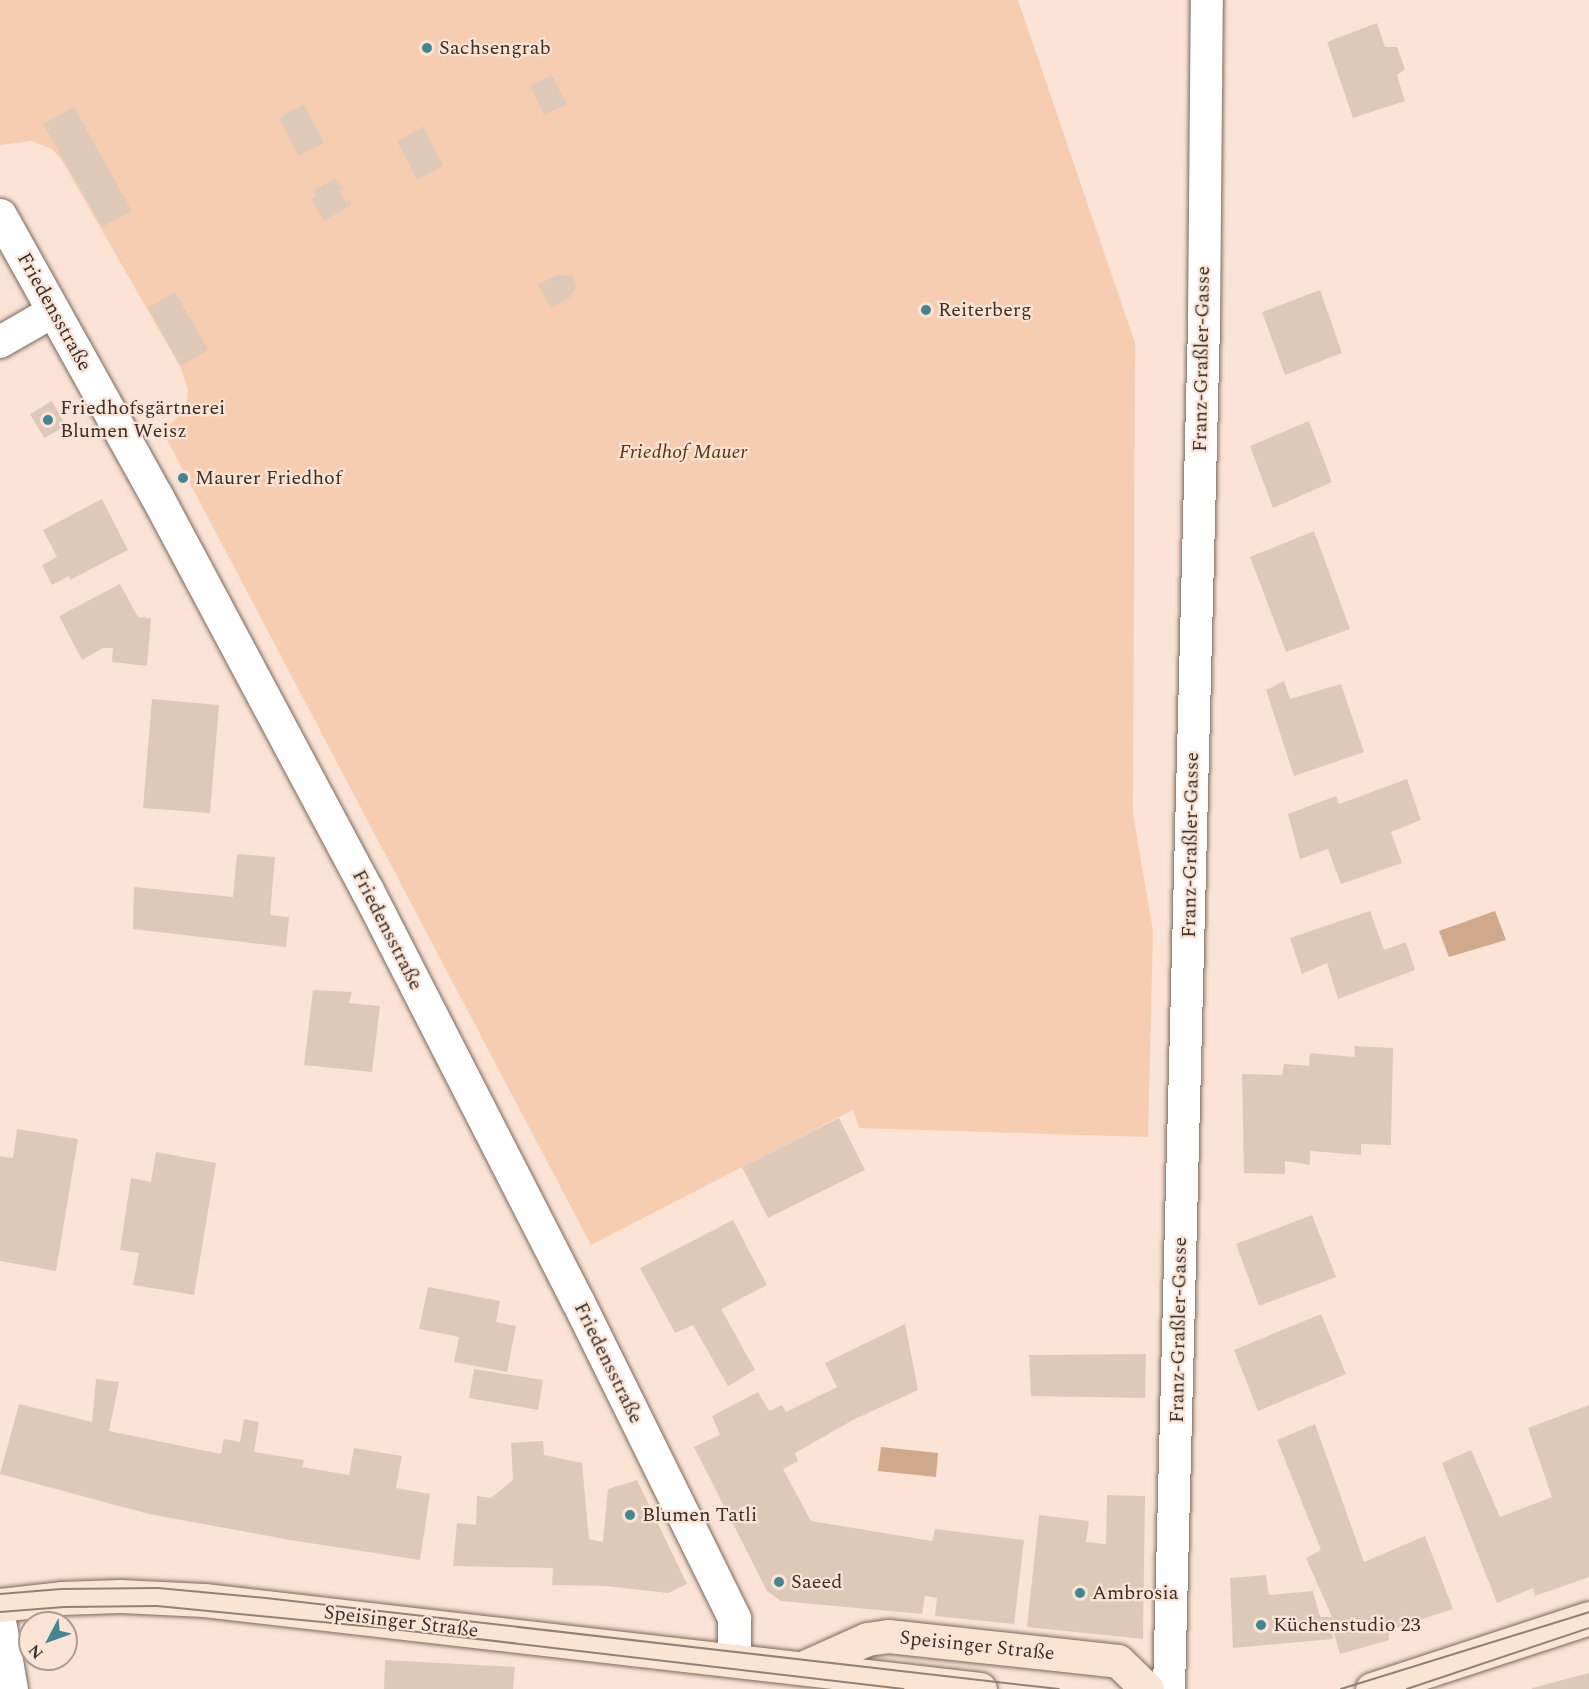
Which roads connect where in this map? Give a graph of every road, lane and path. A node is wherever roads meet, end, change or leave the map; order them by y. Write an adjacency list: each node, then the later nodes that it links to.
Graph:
1 (1207, 0): 13 (street, Franz-Graßler-Gasse)
2 (0, 215): 3 (street, Friedensstraße)
3 (54, 311): 4 (street); 8 (street, Friedensstraße)
4 (0, 342)
5 (0, 1605): 8 (main road, Speisinger Straße)
6 (1589, 1618): 14 (main road)
7 (0, 1626): 10 (street)
8 (734, 1660): 9 (main road, Speisinger Straße)
9 (853, 1669): 11 (main road, Speisinger Straße); 12 (main road, Speisinger Straße)
10 (11, 1689)
11 (980, 1689)
12 (1147, 1689)
13 (1170, 1689)
14 (1372, 1689)

